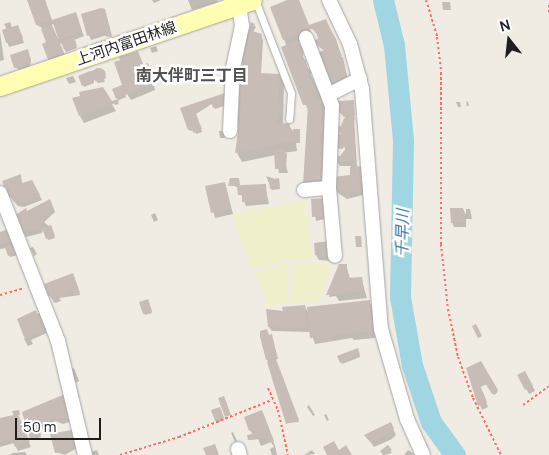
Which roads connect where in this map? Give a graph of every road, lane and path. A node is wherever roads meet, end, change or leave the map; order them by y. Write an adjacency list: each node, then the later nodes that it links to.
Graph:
1 (329, 0): 7 (street)
2 (426, 0): 26 (path)
3 (249, 1): 8 (main road, 上河内富田林線); 10 (lane); 11 (street)
4 (549, 4): 5 (path)
5 (549, 15)
6 (306, 38): 9 (street)
7 (360, 79): 9 (street); 25 (street)
8 (0, 86)
9 (328, 95): 12 (street)
10 (289, 119)
11 (230, 130)
12 (329, 188): 13 (street); 15 (street)
13 (304, 190)
14 (0, 193): 16 (street)
15 (335, 256)
16 (37, 285): 17 (path); 22 (street)
17 (0, 295)
18 (549, 386): 21 (path)
19 (268, 388): 20 (path)
20 (272, 400): 23 (path); 24 (path)
21 (522, 405)
22 (85, 455)
23 (120, 455)
24 (288, 455)
25 (423, 455)
26 (501, 455)

